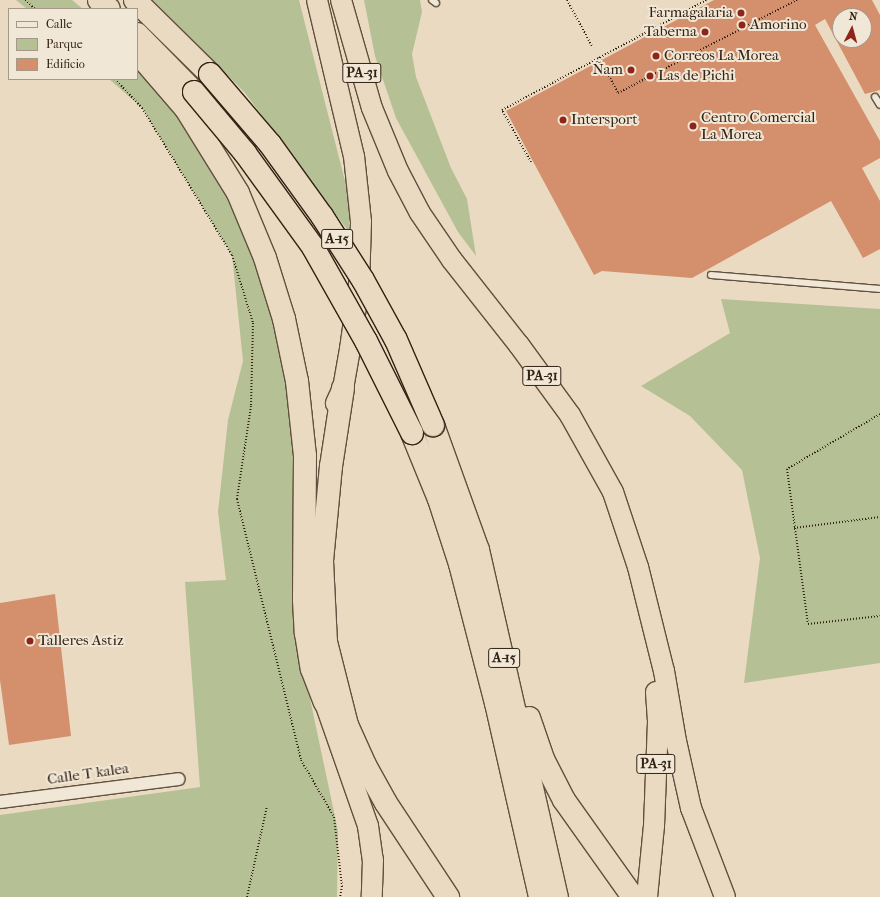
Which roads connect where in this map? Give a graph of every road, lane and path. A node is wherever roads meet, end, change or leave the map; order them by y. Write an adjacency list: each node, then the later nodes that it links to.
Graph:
1 (25, 0): 10 (path)
2 (98, 0): 11 (highway)
3 (134, 0): 29 (highway, A-15, bridge)
4 (317, 0): 23 (highway, PA-31)
5 (341, 0): 19 (highway, PA-31)
6 (353, 0): 19 (highway)
7 (568, 0): 13 (path)
8 (706, 0): 15 (path)
9 (797, 0): 15 (path)
10 (34, 8)
11 (108, 8)
12 (138, 35): 39 (highway, A-15, bridge)
13 (592, 46)
14 (138, 53): 30 (highway)
15 (598, 57): 20 (path)
16 (116, 80): 36 (path)
17 (875, 96): 18 (lane)
18 (880, 106)
19 (386, 145): 28 (highway, PA-31)
20 (530, 162)
21 (712, 275): 22 (lane)
22 (880, 289)
23 (343, 388): 30 (highway, PA-31); 38 (highway)
24 (880, 414): 26 (path)
25 (880, 517): 26 (path)
26 (794, 528): 27 (path)
27 (880, 616)
28 (653, 630): 41 (highway, PA-31); 42 (highway)
29 (501, 643): 34 (highway); 40 (highway, A-15)
30 (325, 703): 37 (highway, PA-31)
31 (179, 778): 32 (street, Calle T kalea)
32 (0, 802)
33 (267, 806): 35 (path)
34 (630, 893)
35 (247, 897)
36 (340, 897)
37 (372, 897)
38 (448, 897)
39 (540, 897)
40 (557, 897)
41 (647, 897)
42 (725, 897)

